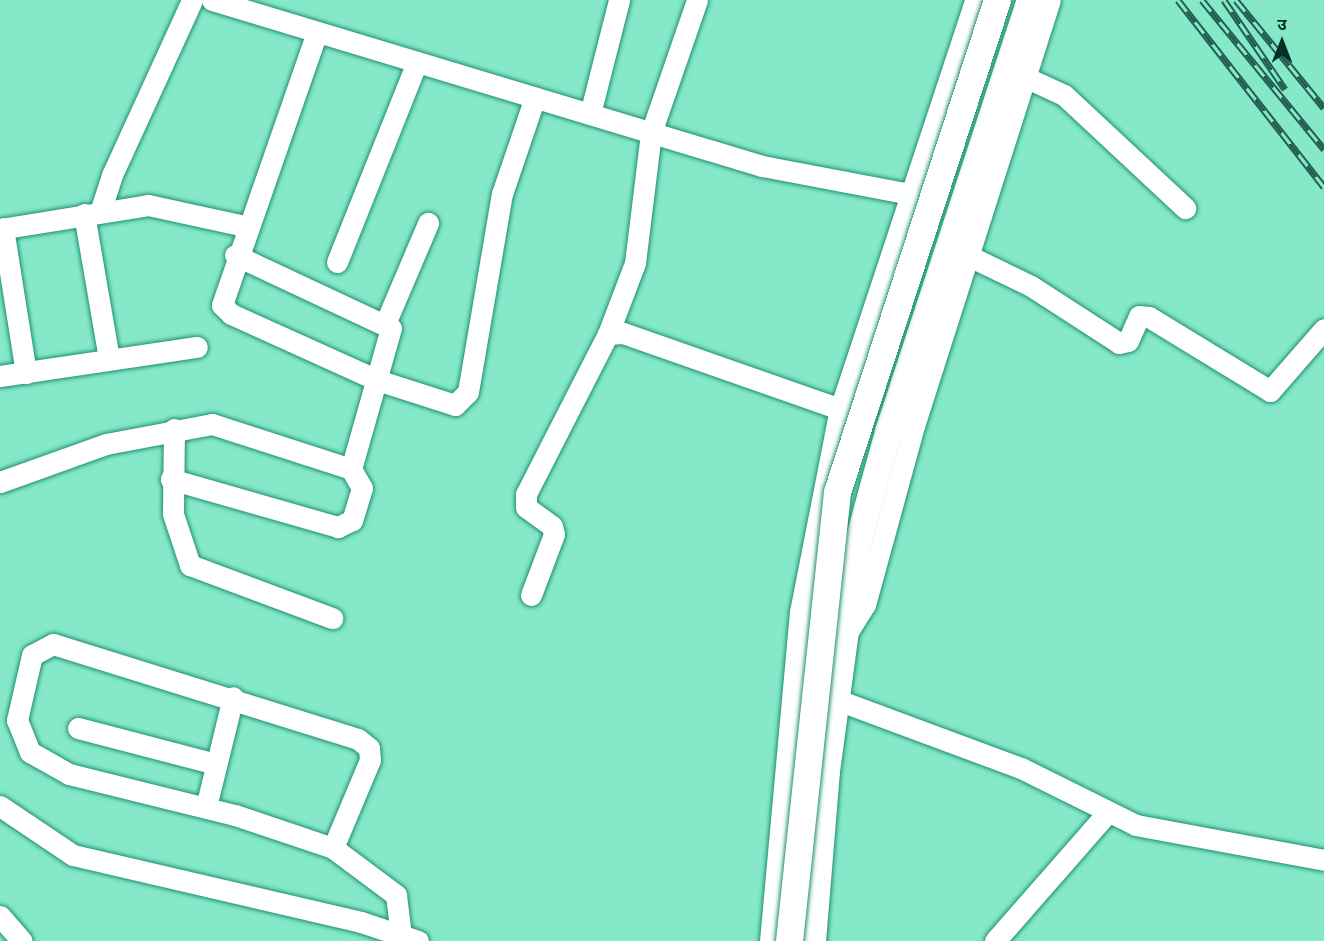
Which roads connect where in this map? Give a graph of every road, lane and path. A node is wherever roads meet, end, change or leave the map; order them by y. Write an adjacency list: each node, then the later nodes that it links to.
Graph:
1 (192, 0): 17 (street)
2 (212, 0): 9 (street)
3 (619, 0): 13 (street)
4 (697, 0): 14 (street)
5 (975, 0): 15 (street)
6 (997, 0): 54 (main road, bridge)
7 (1030, 0): 40 (main road)
8 (1050, 0): 11 (street)
9 (317, 32): 10 (street); 19 (street)
10 (417, 62): 12 (street); 23 (street)
11 (1027, 78): 16 (street); 22 (street)
12 (536, 97): 13 (street); 31 (street)
13 (590, 114): 14 (street)
14 (654, 133): 15 (street); 26 (street)
15 (910, 194): 32 (street)
16 (1185, 208)
17 (92, 213): 19 (street); 20 (street); 28 (street)
18 (428, 223): 24 (street)
19 (245, 226): 21 (street)
20 (2, 228): 29 (street)
21 (236, 255): 24 (street); 31 (street)
22 (971, 257): 25 (street); 40 (street)
23 (337, 262)
24 (385, 324): 31 (street)
25 (1324, 329)
26 (608, 334): 32 (street); 37 (street)
27 (197, 346): 28 (street)
28 (109, 359): 29 (street)
29 (26, 372): 30 (street)
30 (0, 376)
31 (377, 380): 34 (street)
32 (840, 409): 39 (street)
33 (174, 429): 34 (street); 35 (street); 36 (street)
34 (351, 469): 35 (street)
35 (171, 479): 38 (street)
36 (0, 482)
37 (531, 595)
38 (332, 618)
39 (798, 634): 40 (street); 53 (street)
40 (841, 642): 42 (main road)
41 (233, 697): 44 (street); 46 (street); 48 (street)
42 (835, 699): 47 (street); 55 (main road)
43 (78, 728): 44 (street)
44 (216, 764): 46 (street)
45 (0, 806): 51 (street)
46 (206, 807): 48 (street)
47 (1108, 812): 49 (street); 56 (street)
48 (333, 849): 51 (street)
49 (1324, 860)
50 (0, 916): 52 (street)
51 (409, 937)
52 (22, 941)
53 (770, 941)
54 (789, 941)
55 (812, 941)
56 (995, 941)

